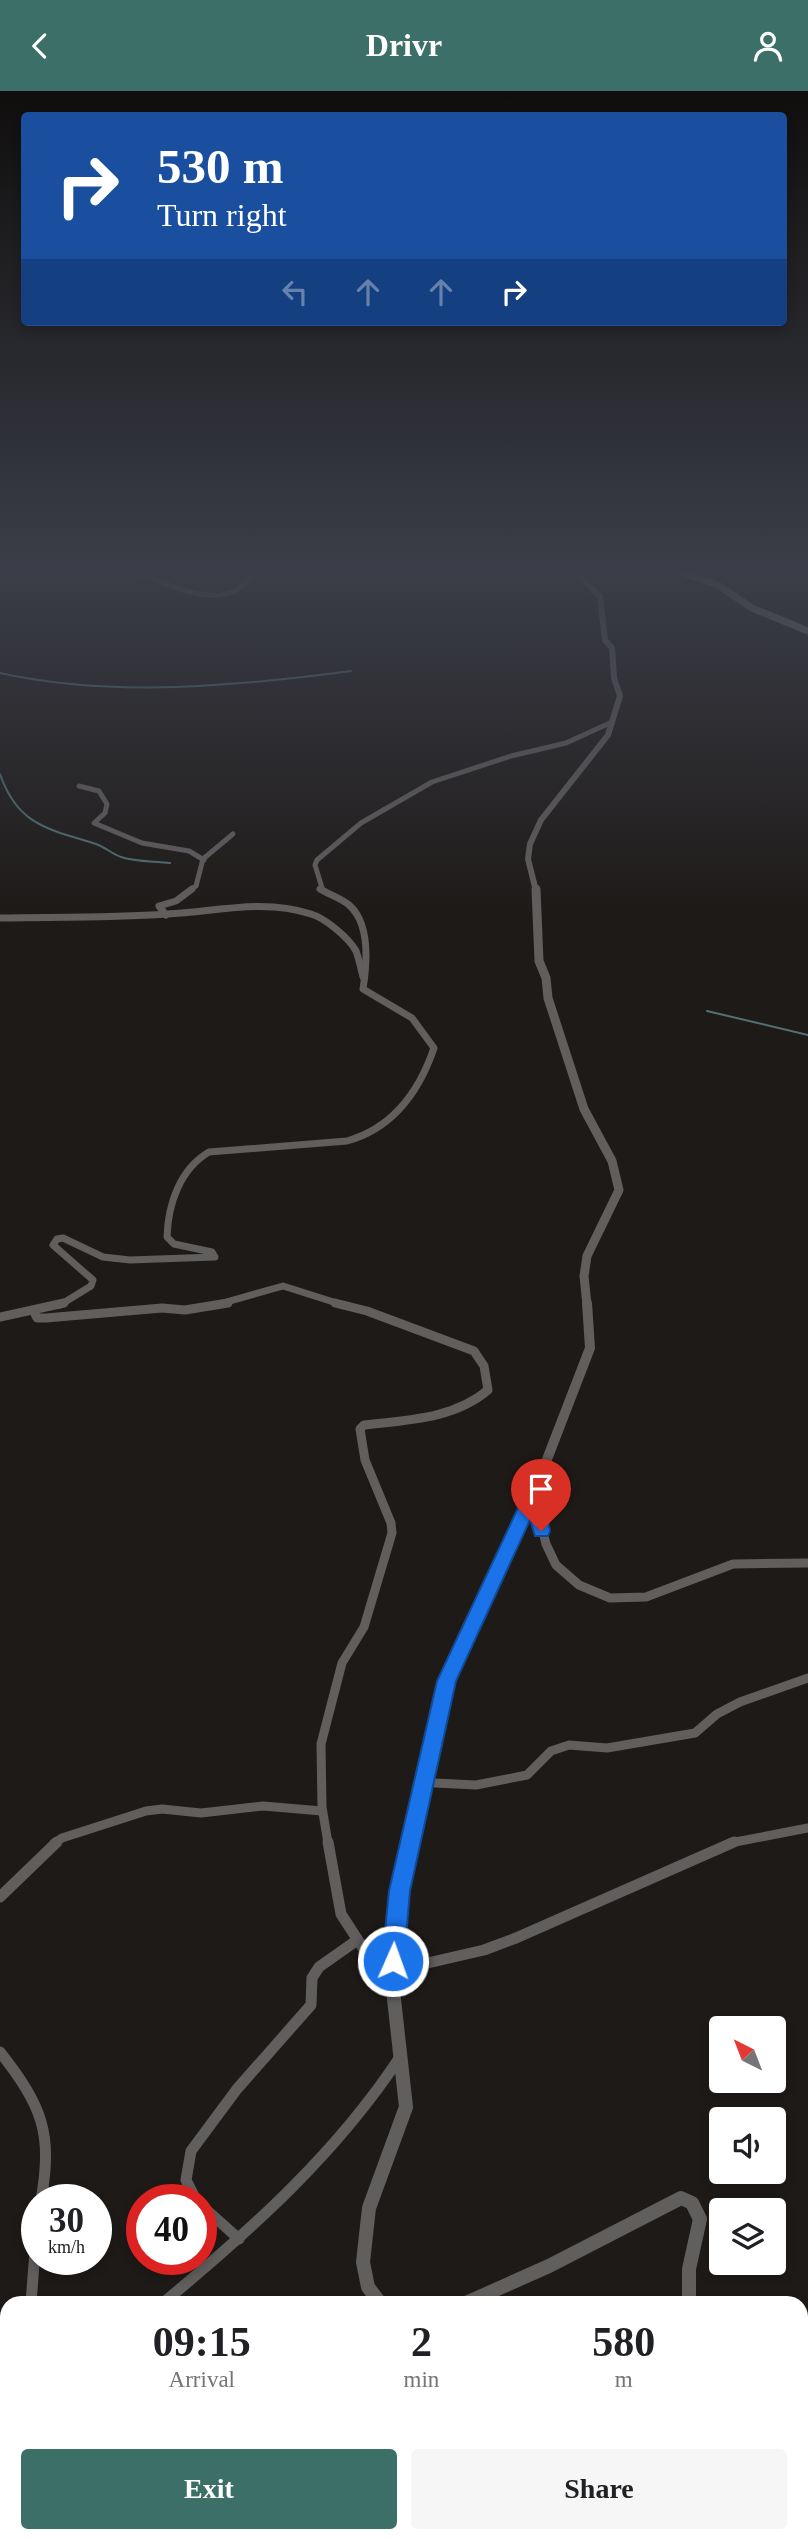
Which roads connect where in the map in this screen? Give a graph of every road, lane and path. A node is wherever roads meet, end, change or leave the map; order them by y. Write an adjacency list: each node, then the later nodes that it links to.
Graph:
1 (616, 685): 2 (street)
2 (612, 722): 4 (street); 13 (street)
3 (79, 786): 7 (street)
4 (417, 790): 5 (street); 10 (street)
5 (415, 801)
6 (233, 834): 7 (street)
7 (204, 860): 8 (street)
8 (166, 915): 9 (street); 10 (street)
9 (0, 918)
10 (365, 981): 11 (street)
11 (34, 1312): 12 (street); 17 (street)
12 (0, 1317)
13 (534, 1493): 14 (street); 21 (street)
14 (808, 1563)
15 (808, 1678): 16 (street)
16 (435, 1783)
17 (322, 1811): 19 (street); 20 (street)
18 (808, 1828): 21 (street)
19 (0, 1897)
20 (356, 1941): 21 (street); 25 (street)
21 (393, 1966): 23 (street)
22 (0, 2052): 24 (street)
23 (401, 2056): 27 (street); 31 (street)
24 (44, 2184)
25 (188, 2184)
26 (217, 2219): 27 (street)
27 (239, 2239): 30 (street)
28 (33, 2275): 29 (street)
29 (32, 2296)
30 (171, 2296)
31 (375, 2296)
32 (482, 2296): 33 (street)
33 (690, 2296)

